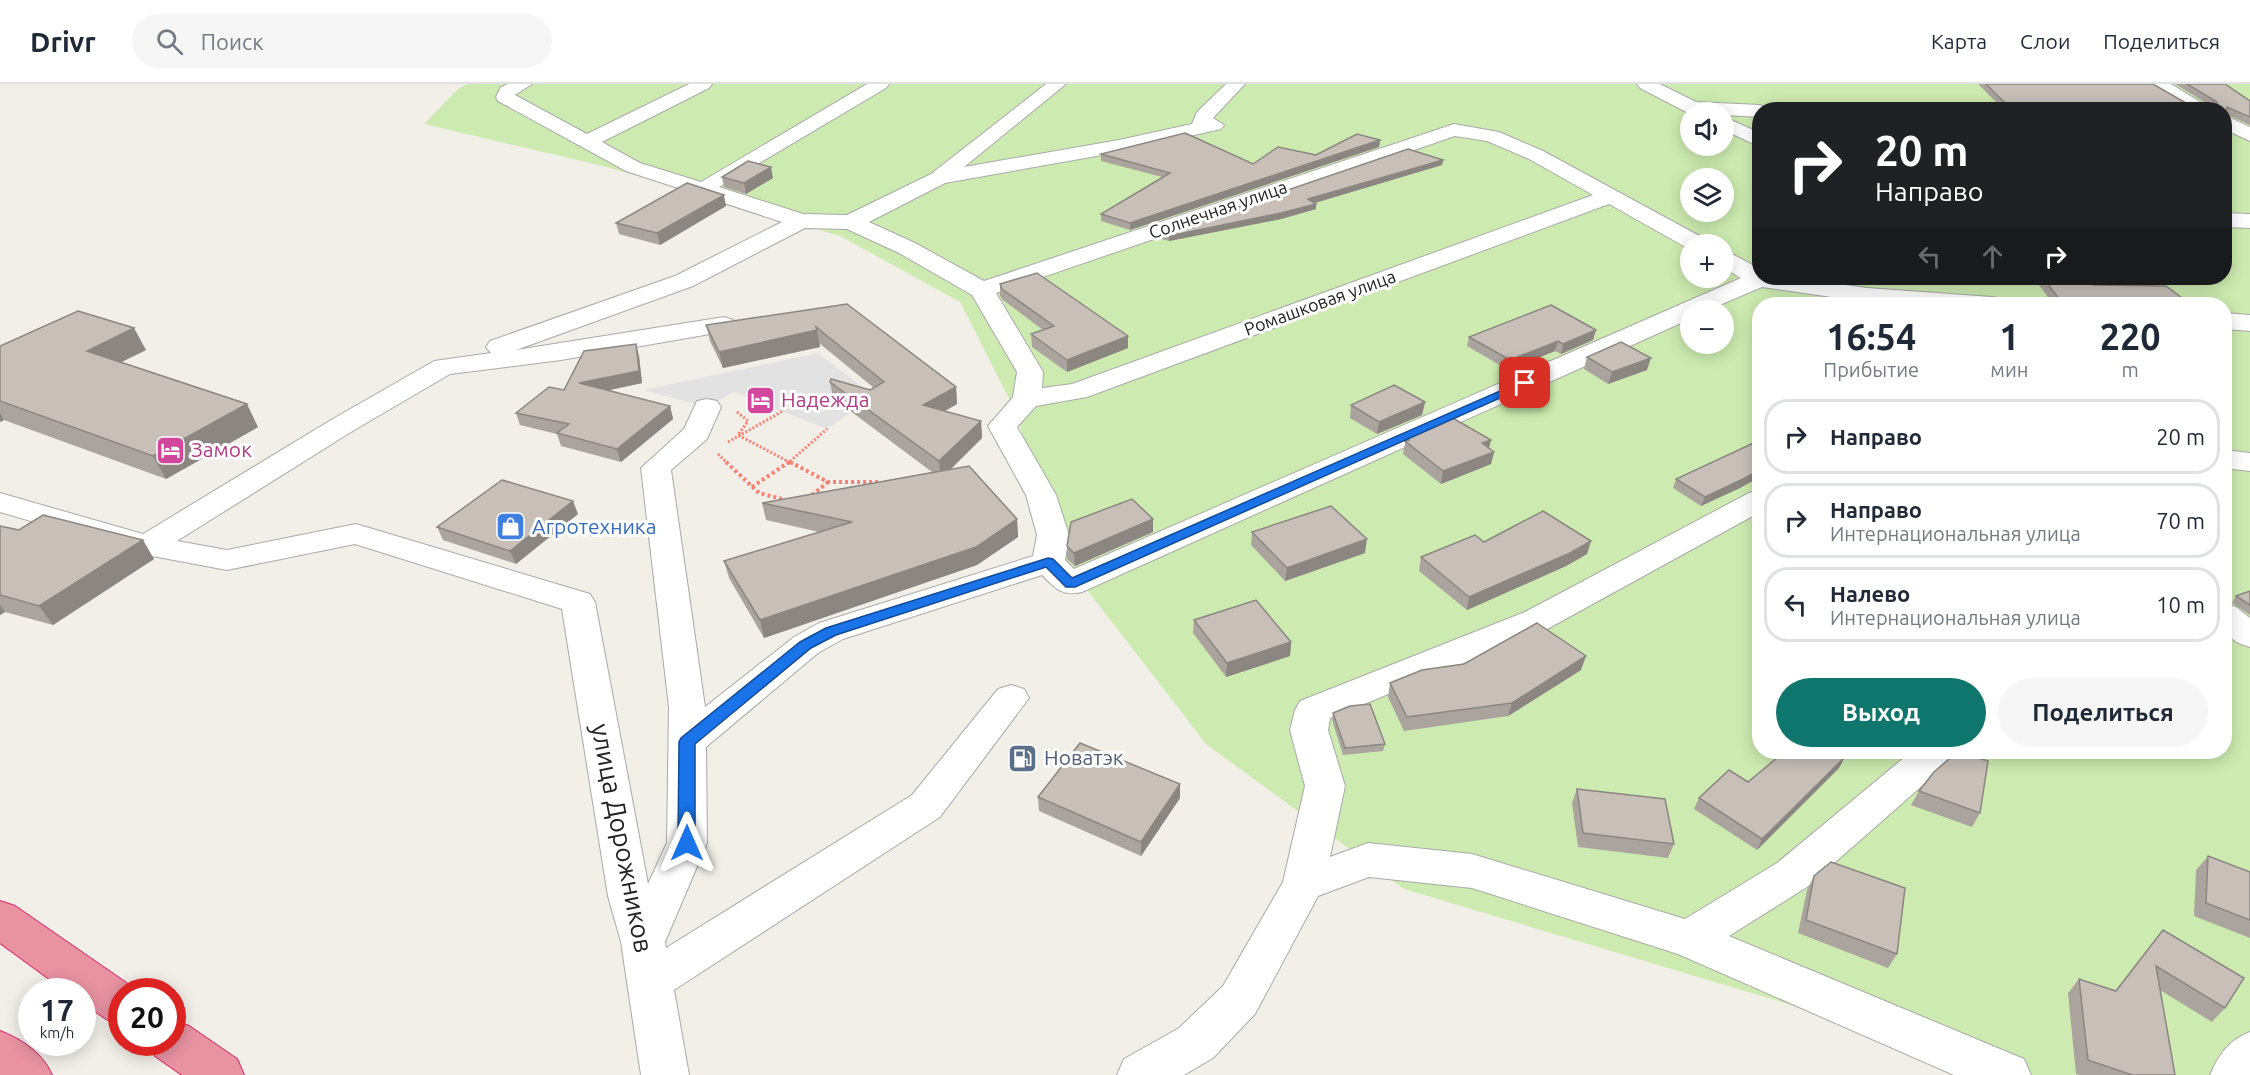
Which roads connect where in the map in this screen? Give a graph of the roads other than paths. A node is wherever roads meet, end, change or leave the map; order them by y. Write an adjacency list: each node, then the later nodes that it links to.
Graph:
1 (523, 84): 17 (street)
2 (703, 84): 17 (street)
3 (880, 84): 19 (street)
4 (1057, 84): 18 (street)
5 (1236, 84): 18 (street)
6 (1646, 84): 8 (street)
7 (2158, 84): 9 (street)
8 (1681, 102)
9 (2190, 102)
10 (1734, 111): 11 (street)
11 (1752, 111)
12 (2232, 126): 16 (street)
13 (1734, 128): 14 (street)
14 (1752, 137)
15 (2232, 137): 16 (street)
16 (2250, 137)
17 (587, 142): 19 (street)
18 (939, 178): 24 (street)
19 (702, 189): 22 (street)
20 (1610, 196): 25 (street); 30 (street, Солнечная улица); 36 (street, Ромашковая улица)
21 (2232, 220): 23 (street)
22 (801, 221): 24 (street); 35 (street)
23 (2250, 221)
24 (851, 222): 30 (street)
25 (1680, 235)
26 (1734, 264): 27 (street)
27 (1752, 274)
28 (1752, 282): 43 (street)
29 (1796, 285): 31 (street)
30 (982, 290): 36 (street)
31 (1857, 297)
32 (2232, 322): 33 (street)
33 (2250, 323)
34 (724, 325): 35 (street)
35 (443, 367): 42 (street)
36 (1027, 399): 43 (street)
37 (702, 420): 47 (street)
38 (2232, 460): 39 (street)
39 (2250, 462)
40 (0, 502): 42 (street)
41 (1752, 503): 49 (street)
42 (147, 545): 52 (street, улица Дорожников)
43 (1048, 562): 47 (street)
44 (2232, 621): 45 (street)
45 (2250, 635)
46 (1011, 699): 53 (street)
47 (687, 742): 52 (street)
48 (1928, 759): 51 (street)
49 (1303, 884): 51 (street); 61 (street)
50 (0, 919): 54 (highway)
51 (1689, 939): 62 (street)
52 (643, 942): 53 (street, улица Дорожников)
53 (650, 982): 60 (street, улица Дорожников)
54 (108, 995)
55 (186, 1051): 59 (highway)
56 (0, 1053): 58 (highway)
57 (2250, 1054): 63 (street)
58 (28, 1075)
59 (220, 1075)
60 (665, 1075)
61 (1141, 1075)
62 (2007, 1075)
63 (2234, 1075)

